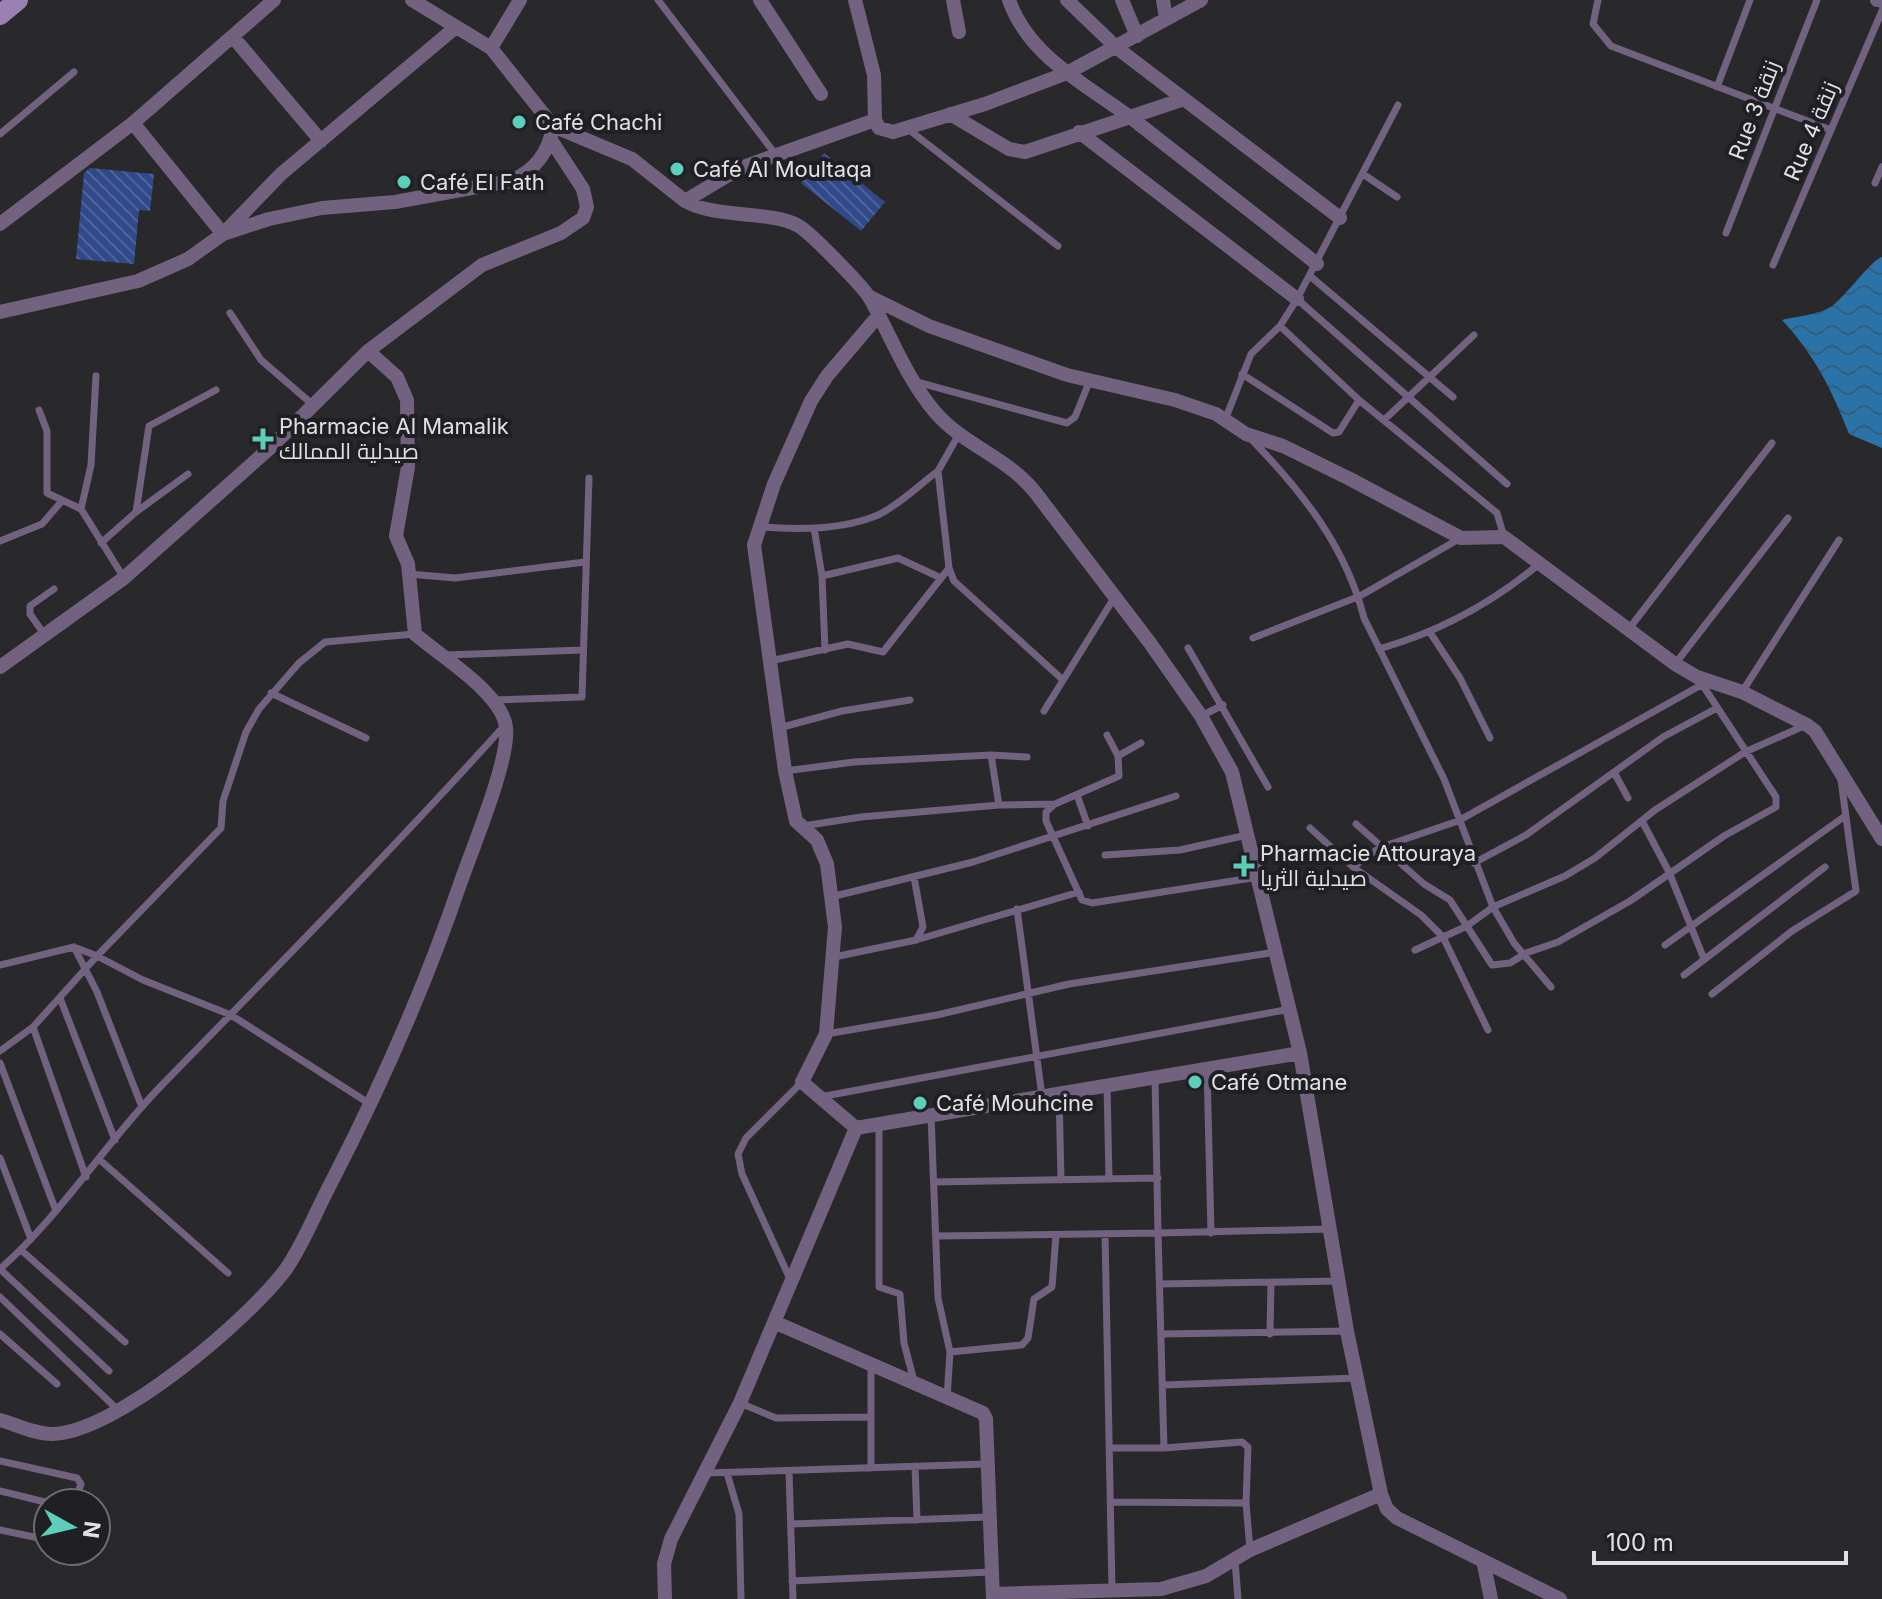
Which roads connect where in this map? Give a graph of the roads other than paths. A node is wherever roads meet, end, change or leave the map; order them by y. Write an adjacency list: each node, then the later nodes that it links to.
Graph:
1 (18, 0): 18 (main road)
2 (274, 0): 23 (street)
3 (412, 0): 20 (street)
4 (520, 0): 24 (street)
5 (658, 0): 43 (lane)
6 (760, 0): 29 (street)
7 (855, 0): 35 (street)
8 (953, 0): 21 (street)
9 (1009, 0): 27 (street)
10 (1067, 0): 25 (street)
11 (1122, 0): 22 (street)
12 (1163, 0): 19 (street)
13 (1201, 0): 19 (street)
14 (1598, 0): 28 (lane)
15 (1750, 0): 28 (lane)
16 (1817, 0): 32 (lane, Rue 3 زنقة)
17 (1882, 11): 38 (lane, Rue 4 زنقة)
18 (0, 15)
19 (1166, 19): 22 (street)
20 (456, 27): 24 (street); 42 (street)
21 (959, 32)
22 (1137, 36): 25 (street)
23 (233, 37): 36 (street); 42 (street)
24 (491, 48): 40 (street)
25 (1117, 48): 27 (street); 30 (street)
26 (74, 72): 41 (lane)
27 (1067, 73): 33 (street); 34 (street)
28 (1717, 87): 32 (lane)
29 (821, 94)
30 (1184, 99): 34 (street); 49 (street)
31 (1398, 105): 45 (lane)
32 (1773, 108): 38 (lane); 51 (lane, Rue 3 زنقة)
33 (950, 114): 37 (street); 39 (street)
34 (1129, 116): 39 (street); 55 (street)
35 (875, 120): 37 (street); 43 (street)
36 (133, 123): 50 (street); 52 (street)
37 (906, 128): 53 (lane)
38 (1831, 130): 54 (lane, Rue 4 زنقة)
39 (1079, 132): 57 (street)
40 (552, 133): 48 (street); 52 (street); 63 (street)
41 (0, 134)
42 (321, 141): 52 (street)
43 (777, 156): 48 (street)
44 (1882, 167): 46 (lane)
45 (1363, 174): 47 (lane); 49 (lane)
46 (1875, 183)
47 (1397, 197)
48 (685, 201): 56 (street)
49 (1340, 218): 55 (lane)
50 (0, 224)
51 (1726, 233)
52 (223, 234): 58 (street)
53 (1058, 246)
54 (1773, 265)
55 (1314, 270): 57 (lane); 66 (lane)
56 (870, 297): 60 (street); 67 (street)
57 (1297, 299): 61 (lane); 70 (lane)
58 (0, 312)
59 (230, 313): 73 (lane)
60 (878, 316): 68 (street); 88 (street)
61 (1280, 326): 64 (lane); 72 (lane)
62 (1474, 335): 66 (lane)
63 (368, 351): 73 (street); 98 (street)
64 (1242, 374): 72 (lane); 76 (lane)
65 (96, 376): 85 (lane)
66 (1430, 376): 70 (lane); 71 (lane)
67 (1090, 380): 68 (lane); 76 (street)
68 (917, 382): 77 (street)
69 (216, 390): 86 (lane)
70 (1409, 397): 75 (lane); 83 (lane)
71 (1453, 397)
72 (1359, 400): 75 (lane)
73 (312, 404): 100 (street)
74 (39, 410): 84 (lane)
75 (1384, 420): 90 (lane)
76 (1225, 421): 78 (street)
77 (960, 432): 80 (lane); 103 (street)
78 (1246, 434): 91 (street); 104 (lane)
79 (1772, 443): 105 (lane)
80 (938, 471): 89 (lane); 97 (lane)
81 (188, 474): 86 (lane)
82 (589, 478): 95 (lane)
83 (1507, 484)
84 (61, 502): 85 (lane); 93 (lane)
85 (81, 509): 94 (lane)
86 (136, 512): 94 (lane)
87 (1788, 518): 116 (lane)
88 (759, 527): 89 (lane); 115 (street)
89 (814, 528): 99 (lane)
90 (1504, 537): 91 (street); 96 (street)
91 (1461, 538): 104 (lane)
92 (1839, 540): 120 (lane)
93 (0, 541)
94 (101, 543): 100 (lane)
95 (585, 562): 98 (lane); 112 (lane)
96 (1539, 564): 105 (street); 107 (lane)
97 (949, 568): 101 (lane); 118 (lane)
98 (409, 574): 106 (street)
99 (822, 576): 101 (lane); 113 (lane)
100 (124, 578): 108 (street)
101 (941, 578): 113 (lane)
102 (54, 589): 108 (lane)
103 (1115, 596): 118 (lane); 127 (street)
104 (1360, 596): 109 (lane); 111 (lane)
105 (1627, 631): 116 (street)
106 (415, 634): 114 (street); 121 (lane)
107 (1431, 634): 111 (lane); 133 (lane)
108 (46, 636): 117 (street)
109 (1253, 638)
110 (1188, 648): 124 (lane)
111 (1379, 649): 149 (lane)
112 (582, 650): 114 (lane); 122 (lane)
113 (825, 650): 115 (lane)
114 (441, 655): 122 (street)
115 (768, 662): 130 (street)
116 (1675, 664): 119 (street)
117 (0, 667)
118 (1063, 680): 126 (lane)
119 (1700, 681): 120 (street); 125 (lane); 149 (lane)
120 (1742, 692): 129 (street)
121 (271, 693): 132 (lane); 179 (lane)
122 (493, 700): 128 (street)
123 (910, 700): 130 (lane)
124 (1223, 705): 127 (lane); 142 (lane)
125 (1717, 708): 135 (lane); 141 (lane)
126 (1044, 711)
127 (1201, 716): 155 (street)
128 (506, 724): 190 (lane); 205 (street)
129 (1807, 725): 135 (lane); 140 (street)
130 (777, 729): 139 (street)
131 (1107, 735): 137 (lane)
132 (366, 738)
133 (1490, 738)
134 (1141, 743): 137 (lane)
135 (1745, 752): 150 (lane); 163 (lane)
136 (991, 755): 138 (lane); 139 (lane); 147 (lane)
137 (1118, 756): 143 (lane)
138 (1027, 757)
139 (785, 771): 152 (street)
140 (1841, 773): 148 (lane); 157 (street)
141 (1615, 774): 145 (lane); 160 (lane)
142 (1268, 787)
143 (1077, 795): 146 (lane); 153 (lane)
144 (1176, 796): 153 (lane)
145 (1628, 798)
146 (1055, 804): 147 (lane); 156 (lane)
147 (999, 805): 152 (lane)
148 (1845, 816): 170 (lane); 187 (lane)
149 (1458, 821): 158 (lane); 160 (lane)
150 (1642, 821): 163 (lane); 168 (lane)
151 (1356, 824): 158 (lane)
152 (801, 826): 167 (street)
153 (1088, 826): 156 (lane)
154 (1310, 828): 161 (lane)
155 (1249, 835): 159 (lane); 165 (street)
156 (1054, 838): 164 (lane); 166 (lane)
157 (1882, 839)
158 (1379, 848): 161 (lane); 171 (lane)
159 (1105, 855)
160 (1474, 863): 168 (lane)
161 (1353, 867): 172 (lane)
162 (1825, 867): 181 (lane)
163 (1669, 872): 170 (lane); 178 (lane)
164 (914, 877): 167 (lane); 173 (lane)
165 (1258, 877): 166 (lane); 177 (street)
166 (1079, 892): 169 (lane)
167 (831, 897): 180 (street)
168 (1493, 907): 171 (lane); 178 (lane)
169 (1017, 909): 173 (lane); 186 (lane)
170 (1688, 925): 174 (lane); 181 (lane)
171 (1467, 926): 172 (lane); 178 (lane)
172 (1443, 937): 176 (lane); 192 (lane)
173 (916, 940): 180 (lane)
174 (1665, 945)
175 (74, 947): 179 (lane); 182 (lane); 183 (lane)
176 (1415, 950)
177 (1278, 952): 186 (lane); 189 (street)
178 (1526, 953): 185 (lane)
179 (97, 956): 183 (lane); 190 (lane)
180 (834, 957): 193 (street)
181 (1704, 959): 184 (lane)
182 (0, 965)
183 (86, 968): 188 (lane); 206 (lane)
184 (1684, 975)
185 (1551, 987)
186 (1029, 993): 193 (lane); 196 (lane)
187 (1712, 994)
188 (60, 998): 191 (lane); 210 (lane)
189 (1290, 1009): 195 (street); 196 (lane)
190 (231, 1015): 205 (lane); 206 (lane)
191 (33, 1027): 194 (lane); 213 (lane)
192 (1488, 1030)
193 (826, 1034): 200 (street)
194 (0, 1051)
195 (1300, 1053): 198 (street); 219 (street)
196 (1037, 1054): 203 (lane); 204 (lane)
197 (0, 1063): 218 (lane)
198 (1207, 1067): 199 (street); 221 (lane)
199 (1155, 1076): 201 (street); 214 (lane)
200 (802, 1082): 204 (street); 229 (lane)
201 (1107, 1085): 202 (street); 215 (lane)
202 (1059, 1093): 203 (street); 216 (lane)
203 (1042, 1096): 207 (street)
204 (820, 1097): 209 (street)
205 (370, 1104): 249 (street)
206 (142, 1107): 210 (lane)
207 (931, 1115): 208 (street); 217 (lane)
208 (879, 1124): 209 (street); 245 (lane)
209 (856, 1128): 229 (street)
210 (115, 1140): 212 (lane)
211 (0, 1158): 225 (lane)
212 (100, 1160): 213 (lane); 228 (lane)
213 (86, 1177): 218 (lane)
214 (1158, 1178): 215 (lane); 220 (lane)
215 (1109, 1179): 216 (lane)
216 (1061, 1180): 217 (lane)
217 (934, 1182): 224 (lane)
218 (56, 1211): 225 (lane)
219 (1330, 1229): 221 (lane); 230 (street)
220 (1158, 1233): 221 (lane); 222 (lane); 232 (lane)
221 (1211, 1233)
222 (1105, 1234): 223 (lane); 252 (lane)
223 (1056, 1235): 224 (lane); 240 (lane)
224 (936, 1236): 240 (lane)
225 (31, 1239): 226 (lane)
226 (21, 1250): 227 (lane); 239 (lane)
227 (0, 1269): 242 (lane)
228 (228, 1273)
229 (791, 1281): 234 (street)
230 (1339, 1281): 231 (lane); 235 (street)
231 (1271, 1282): 232 (lane); 238 (lane)
232 (1160, 1284): 237 (lane)
233 (0, 1297): 249 (lane)
234 (774, 1322): 241 (street); 248 (street)
235 (1347, 1331): 238 (lane); 243 (street)
236 (0, 1334): 244 (lane)
237 (1161, 1334): 238 (lane); 246 (lane)
238 (1270, 1334)
239 (125, 1342)
240 (950, 1352): 247 (lane)
241 (871, 1365): 245 (street); 250 (lane)
242 (109, 1371)
243 (1357, 1378): 246 (lane); 263 (street)
244 (57, 1384)
245 (915, 1384): 247 (street)
246 (1163, 1385): 253 (lane)
247 (947, 1398): 255 (street)
248 (740, 1403): 250 (lane); 259 (street)
249 (118, 1410): 251 (street)
250 (871, 1417): 257 (lane)
251 (0, 1420)
252 (1109, 1448): 253 (lane); 265 (lane)
253 (1164, 1448): 266 (lane)
254 (0, 1461): 261 (lane)
255 (986, 1464): 256 (lane); 267 (street)
256 (915, 1466): 257 (lane); 268 (lane)
257 (871, 1468): 258 (lane)
258 (789, 1471): 260 (lane); 269 (lane)
259 (706, 1473): 260 (lane); 281 (street)
260 (727, 1473): 282 (lane)
261 (80, 1487)
262 (0, 1491): 264 (lane)
263 (1381, 1494): 272 (street); 274 (street)
264 (32, 1499)
265 (1111, 1502): 266 (lane); 277 (lane)
266 (1246, 1503): 272 (lane)
267 (989, 1517): 268 (lane); 275 (street)
268 (917, 1520): 269 (lane)
269 (791, 1524): 276 (lane)
270 (0, 1530): 271 (lane)
271 (32, 1537)
272 (1250, 1550): 273 (street)
273 (1235, 1560): 279 (street); 284 (lane)
274 (1484, 1565): 285 (street); 286 (street)
275 (991, 1572): 276 (lane); 280 (street)
276 (792, 1581): 283 (lane)
277 (1112, 1592): 278 (street); 279 (street)
278 (1050, 1596): 280 (street)
279 (1142, 1596)
280 (993, 1597)
281 (665, 1599)
282 (741, 1599)
283 (793, 1599)
284 (1238, 1599)
285 (1491, 1599)
286 (1560, 1599)

